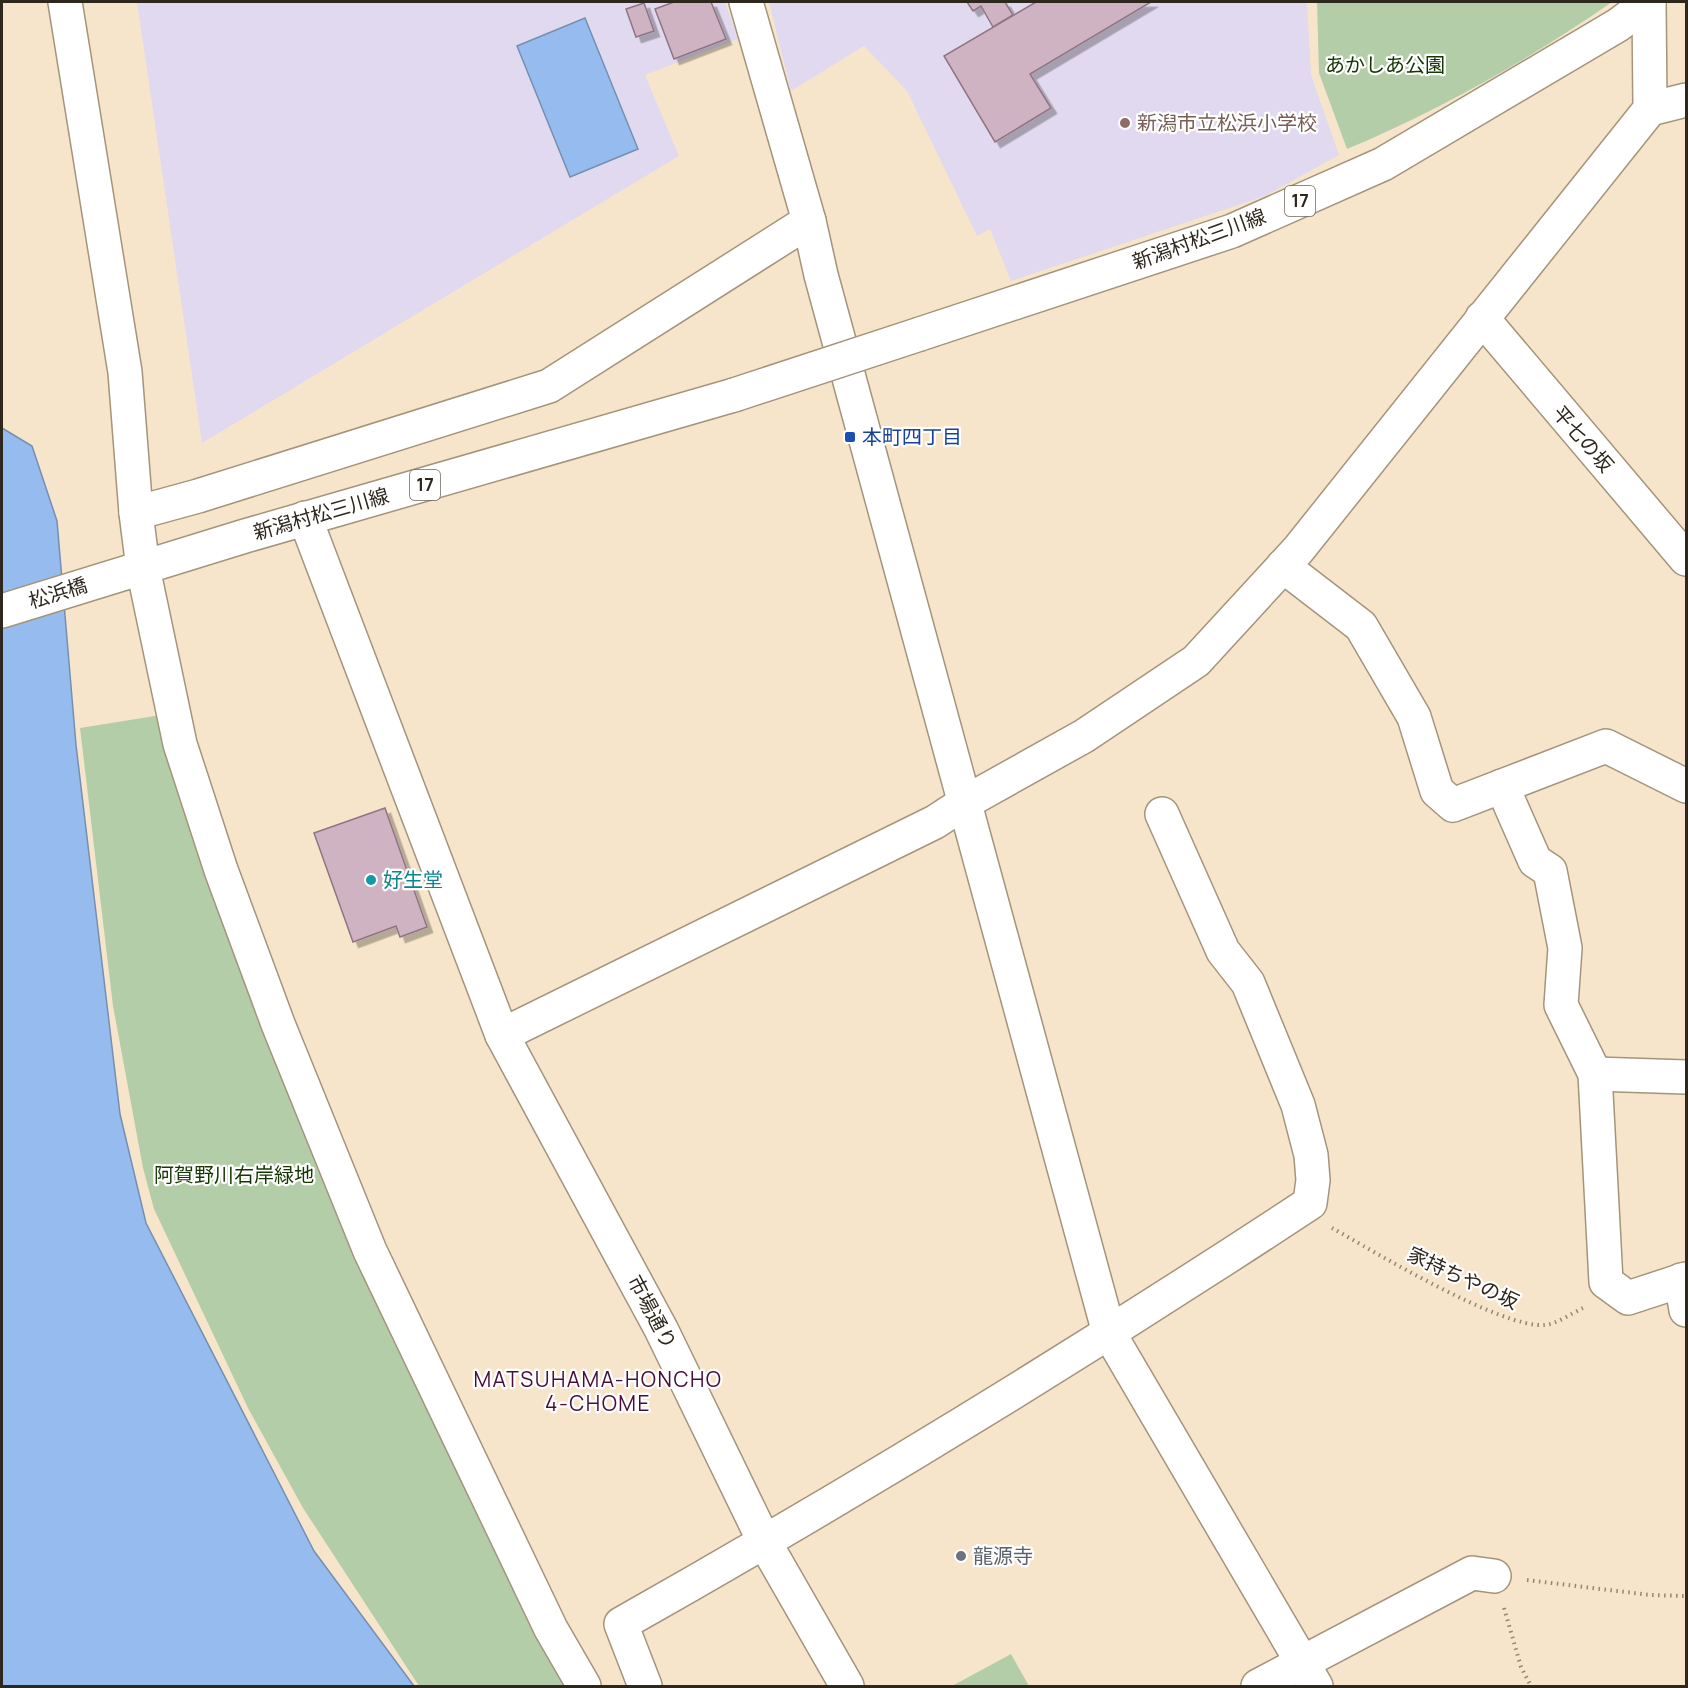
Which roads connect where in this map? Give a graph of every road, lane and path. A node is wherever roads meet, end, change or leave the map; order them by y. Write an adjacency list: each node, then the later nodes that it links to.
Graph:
1 (65, 2): 8 (street)
2 (746, 2): 6 (street)
3 (1649, 2): 5 (street); 9 (street, 新潟村松三川線 / 17, bridge)
4 (1686, 100): 5 (street)
5 (1650, 109): 7 (street)
6 (809, 221): 8 (street); 16 (street)
7 (1482, 318): 10 (street, 平七の坂); 11 (street)
8 (136, 513): 12 (street)
9 (305, 518): 12 (street, 新潟村松三川線 / 17); 18 (street, 市場通り)
10 (1686, 558)
11 (1283, 566): 14 (street); 16 (street)
12 (129, 572): 13 (street, 松浜橋 / 17); 30 (street)
13 (2, 611)
14 (1502, 786): 15 (street); 19 (street)
15 (1686, 786)
16 (964, 804): 18 (street); 24 (street)
17 (1162, 814): 21 (street)
18 (502, 1035): 25 (street, 市場通り)
19 (1594, 1074): 20 (street); 23 (street)
20 (1686, 1077)
21 (1299, 1210): 23 (path, 家持ちやの坂); 24 (street)
22 (1685, 1290): 23 (street)
23 (1620, 1292)
24 (1108, 1333): 25 (street); 29 (street)
25 (765, 1543): 31 (street); 32 (street, 市場通り)
26 (1494, 1576): 29 (street); 34 (path)
27 (1562, 1584): 28 (path)
28 (1686, 1596)
29 (1309, 1674): 33 (street)
30 (585, 1686)
31 (645, 1686)
32 (847, 1686)
33 (1258, 1686)
34 (1531, 1686)

